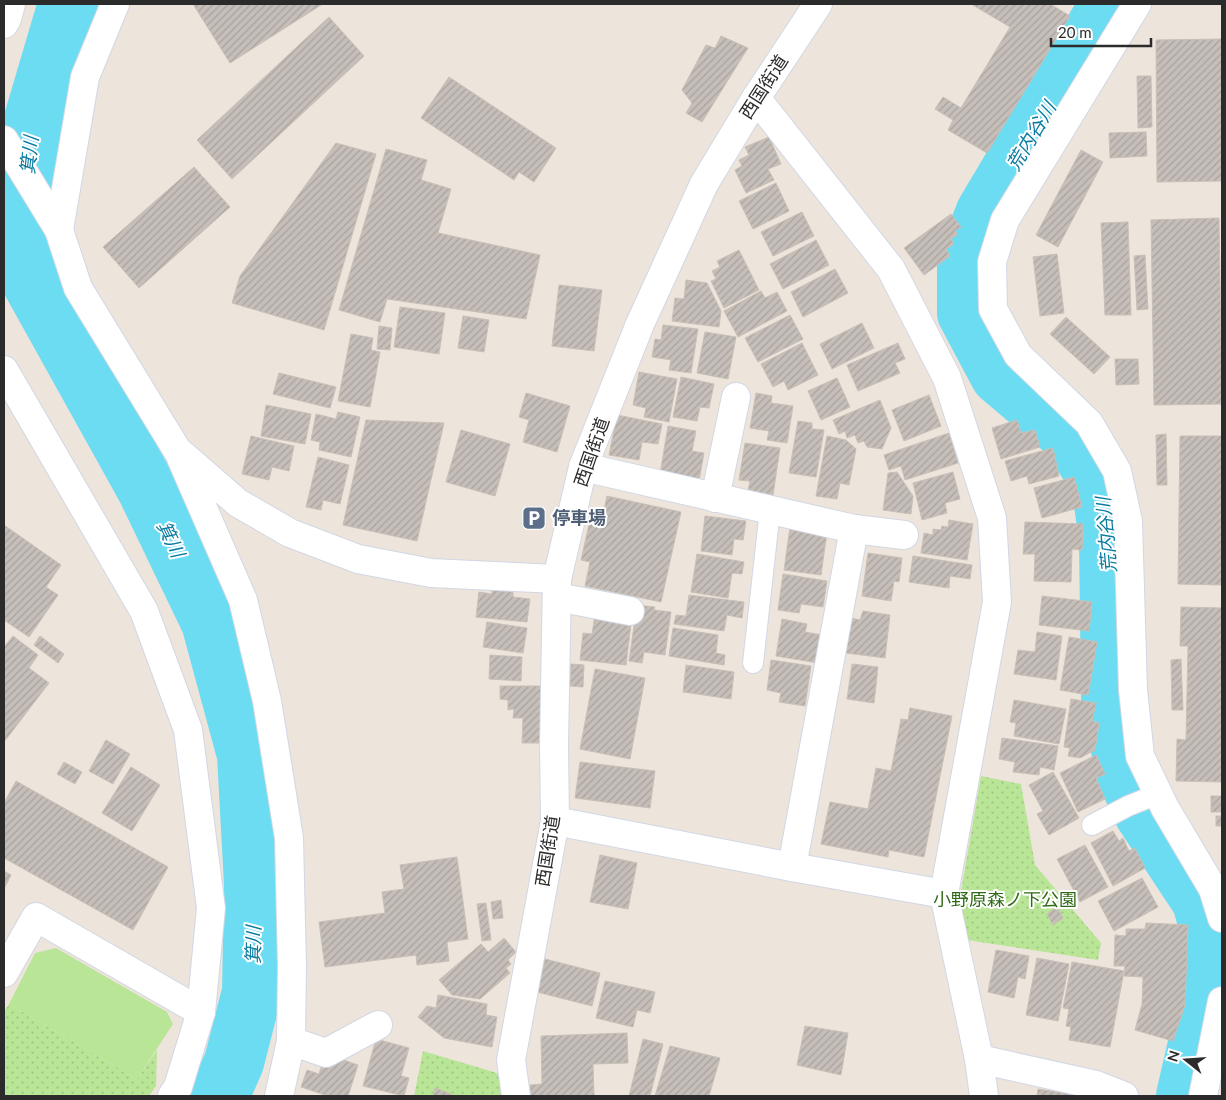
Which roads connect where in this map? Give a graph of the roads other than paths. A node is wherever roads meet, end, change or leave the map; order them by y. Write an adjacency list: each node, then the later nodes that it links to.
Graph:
1 (11, 4): 5 (street)
2 (116, 4): 8 (street)
3 (818, 4): 6 (street, 西国街道)
4 (1137, 4): 20 (street)
5 (4, 24)
6 (756, 98): 12 (street, 西国街道); 24 (street)
7 (4, 140): 8 (street)
8 (59, 230): 11 (street)
9 (4, 370): 28 (street)
10 (736, 397): 13 (street)
11 (177, 450): 17 (street); 30 (street)
12 (584, 468): 13 (street); 17 (street, 西国街道)
13 (715, 498): 14 (street)
14 (770, 510): 15 (street); 19 (lane)
15 (854, 529): 16 (street); 23 (street)
16 (904, 535)
17 (557, 588): 18 (street); 21 (street, 西国街道)
18 (630, 611)
19 (753, 663)
20 (1143, 800): 22 (lane); 25 (street)
21 (555, 821): 23 (street); 34 (street, 西国街道)
22 (1092, 826)
23 (792, 867): 24 (street)
24 (944, 894): 31 (street)
25 (1222, 918)
26 (4, 973): 28 (street)
27 (1222, 1001): 37 (street)
28 (201, 1012): 32 (street)
29 (378, 1024): 30 (street)
30 (291, 1041): 33 (street)
31 (979, 1059): 35 (street); 36 (street)
32 (172, 1096)
33 (279, 1096)
34 (516, 1096)
35 (984, 1096)
36 (1124, 1096)
37 (1203, 1096)

